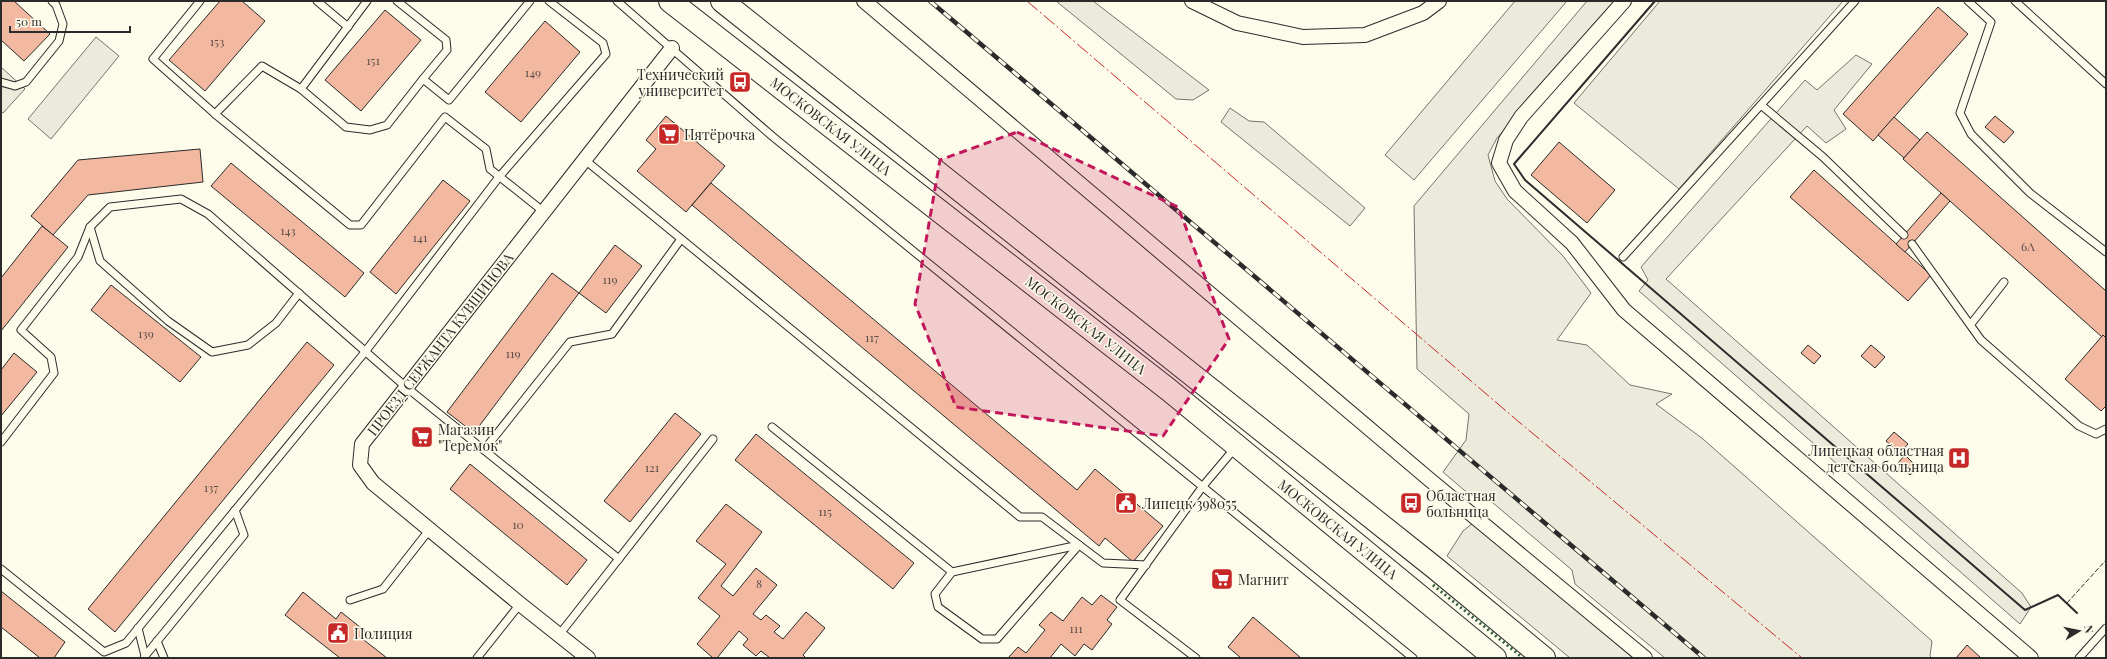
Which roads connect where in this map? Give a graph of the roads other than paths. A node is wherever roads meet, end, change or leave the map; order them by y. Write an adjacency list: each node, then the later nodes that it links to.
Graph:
1 (52, 1): 21 (lane)
2 (200, 1): 25 (lane)
3 (318, 1): 18 (lane)
4 (367, 1): 18 (lane)
5 (397, 1): 20 (lane)
6 (530, 1): 20 (lane)
7 (549, 1): 27 (lane)
8 (617, 1): 19 (lane)
9 (670, 1): 44 (main road, МОСКОВСКАЯ УЛИЦА)
10 (722, 1): 67 (main road, МОСКОВСКАЯ УЛИЦА)
11 (864, 1): 68 (street)
12 (1192, 1): 13 (street)
13 (1439, 1)
14 (1624, 1): 69 (street)
15 (1855, 1): 24 (lane)
16 (1968, 1): 33 (lane)
17 (2016, 1): 22 (lane)
18 (348, 27): 23 (lane)
19 (672, 48): 26 (street, ПРОЕЗД СЕРЖАНТА КУВШИНОВА); 46 (lane)
20 (423, 79): 23 (lane)
21 (1, 82)
22 (2106, 84)
23 (301, 89): 25 (lane)
24 (1761, 105): 30 (lane); 34 (lane)
25 (215, 114): 27 (lane)
26 (585, 160): 28 (street, ПРОЕЗД СЕРЖАНТА КУВШИНОВА); 31 (lane)
27 (499, 177): 28 (lane); 38 (lane)
28 (544, 212): 39 (street, ПРОЕЗД СЕРЖАНТА КУВШИНОВА)
29 (90, 227): 36 (lane); 36 (lane); 43 (lane)
30 (1904, 235)
31 (681, 239): 45 (lane); 49 (lane)
32 (1912, 244): 37 (lane)
33 (2106, 252)
34 (1624, 258)
35 (2004, 282): 37 (lane)
36 (299, 293): 38 (lane)
37 (1971, 324): 41 (lane)
38 (365, 352): 39 (lane); 47 (lane)
39 (406, 387): 45 (lane); 48 (street, ПРОЕЗД СЕРЖАНТА КУВШИНОВА)
40 (772, 427): 53 (lane)
41 (2106, 429)
42 (713, 439): 50 (lane)
43 (1, 442)
44 (1236, 446): 46 (lane); 66 (main road, МОСКОВСКАЯ УЛИЦА)
45 (484, 450): 50 (lane)
46 (1203, 486): 51 (lane); 65 (lane)
47 (235, 510): 56 (lane); 59 (lane)
48 (430, 529): 54 (lane); 55 (street, ПРОЕЗД СЕРЖАНТА КУВШИНОВА)
49 (1079, 545): 51 (lane); 53 (lane); 53 (lane)
50 (619, 559): 58 (lane)
51 (1146, 565): 64 (lane)
52 (1, 569): 56 (lane)
53 (952, 572)
54 (350, 600)
55 (520, 604): 58 (street, ПРОЕЗД СЕРЖАНТА КУВШИНОВА); 62 (lane)
56 (138, 628): 60 (lane)
57 (2106, 628): 70 (lane)
58 (559, 635): 63 (street, ПРОЕЗД СЕРЖАНТА КУВШИНОВА)
59 (157, 641): 60 (lane); 61 (lane)
60 (145, 657)
61 (164, 658)
62 (477, 658)
63 (588, 658)
64 (1196, 658)
65 (1414, 658)
66 (1495, 658)
67 (1544, 658)
68 (1645, 658)
69 (2031, 658)
70 (2079, 658)

